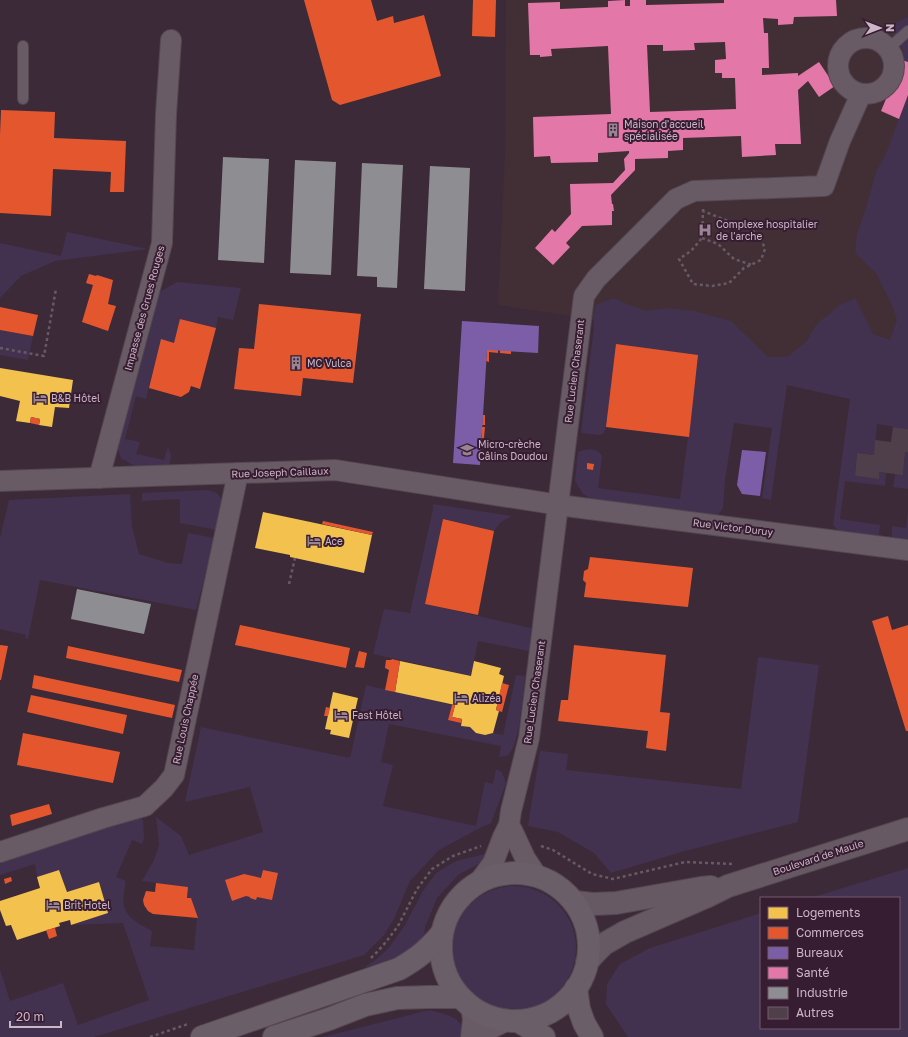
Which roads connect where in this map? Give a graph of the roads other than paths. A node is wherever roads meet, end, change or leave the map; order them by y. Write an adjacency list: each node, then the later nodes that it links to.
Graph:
1 (908, 31): 4 (lane)
2 (171, 40): 8 (street, Impasse des Grues Rouges)
3 (23, 46): 6 (lane)
4 (889, 48): 5 (street); 5 (street)
5 (860, 94): 10 (street, Rue Lucien Chaserant)
6 (23, 99)
7 (238, 473): 8 (street, Rue Joseph Caillaux); 10 (street, Rue Joseph Caillaux); 14 (street, Rue Louis Chappée)
8 (99, 478): 9 (street, Rue Joseph Caillaux)
9 (0, 481)
10 (558, 505): 11 (street, Rue Victor Duruy); 13 (street, Rue Lucien Chaserant)
11 (908, 550)
12 (908, 829): 17 (main road, Boulevard de Maule)
13 (509, 834): 15 (street); 16 (street, Rue Lucien Chaserant)
14 (0, 852)
15 (537, 876): 16 (main road); 18 (main road)
16 (479, 882): 19 (main road)
17 (728, 886): 18 (main road, Boulevard de Maule); 20 (main road, Boulevard de Maule)
18 (574, 902): 20 (main road)
19 (442, 933): 22 (main road); 24 (main road)
20 (587, 962): 21 (main road)
21 (576, 988): 23 (main road); 29 (main road)
22 (466, 1002): 23 (main road); 25 (main road); 26 (street)
23 (512, 1021): 27 (street); 28 (main road)
24 (202, 1037)
25 (274, 1037)
26 (471, 1037)
27 (482, 1037)
28 (544, 1037)
29 (592, 1037)

